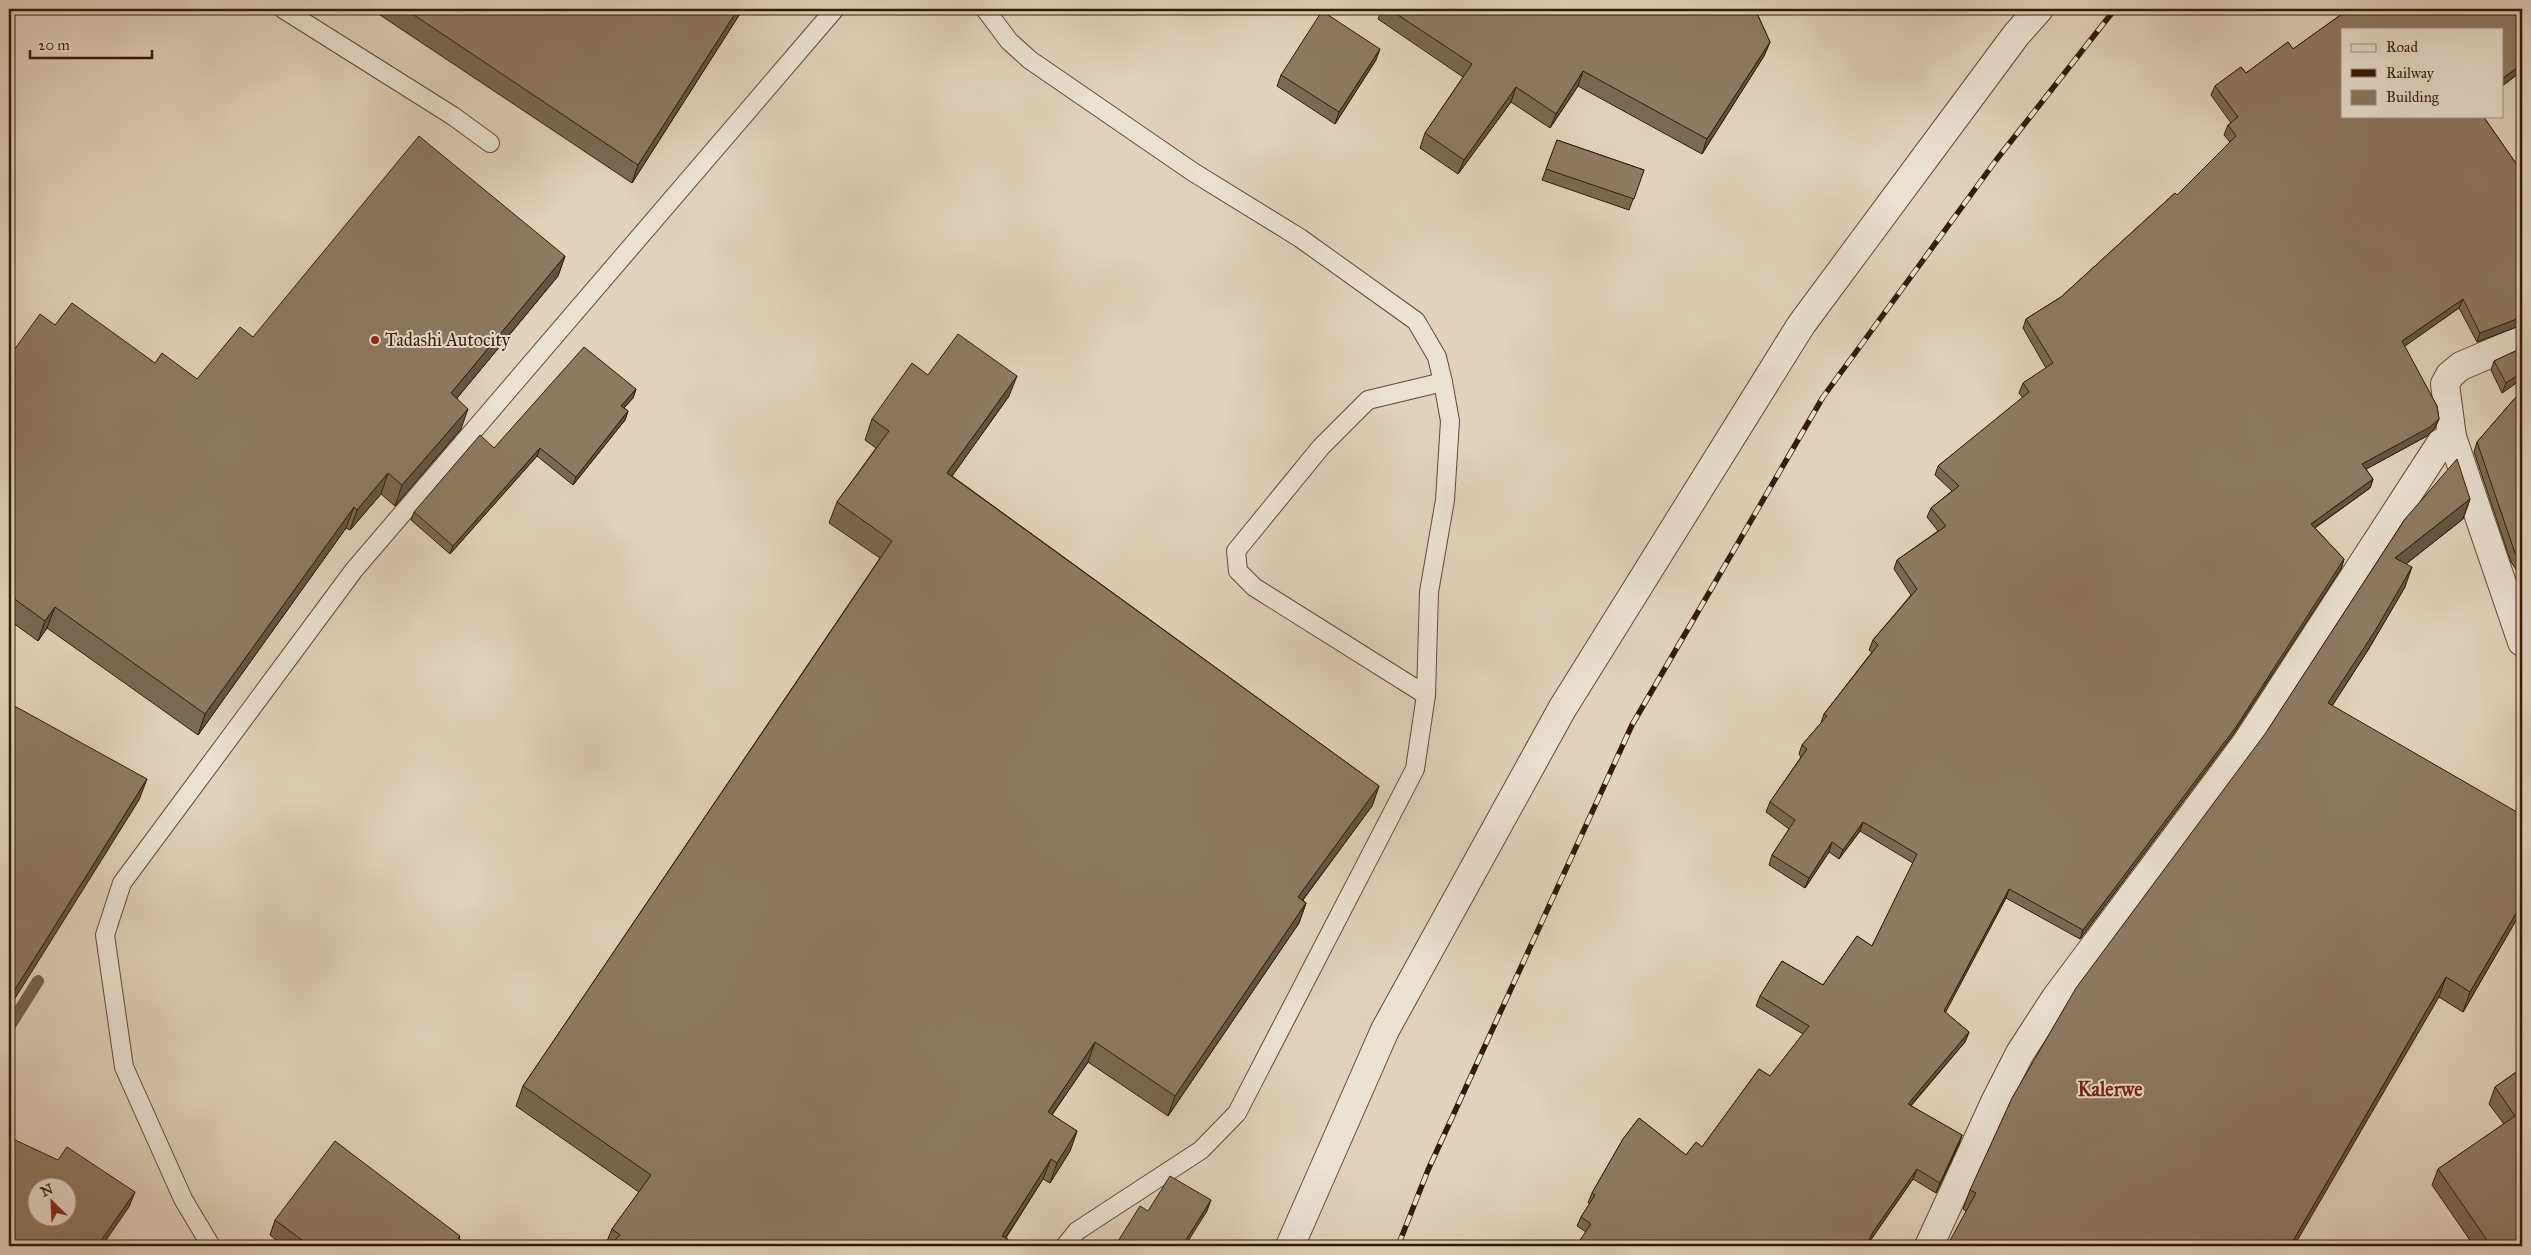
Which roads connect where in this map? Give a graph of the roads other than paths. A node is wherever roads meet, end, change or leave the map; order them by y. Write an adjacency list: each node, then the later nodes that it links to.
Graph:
1 (283, 9): 5 (lane)
2 (835, 9): 11 (lane)
3 (985, 9): 7 (lane)
4 (2039, 9): 13 (street)
5 (490, 143)
6 (2522, 340): 8 (street)
7 (1444, 382): 10 (lane); 10 (lane)
8 (2452, 437): 9 (street); 14 (street)
9 (2522, 642)
10 (1426, 695): 12 (lane)
11 (211, 1246)
12 (1065, 1246)
13 (1290, 1246)
14 (1929, 1246)

